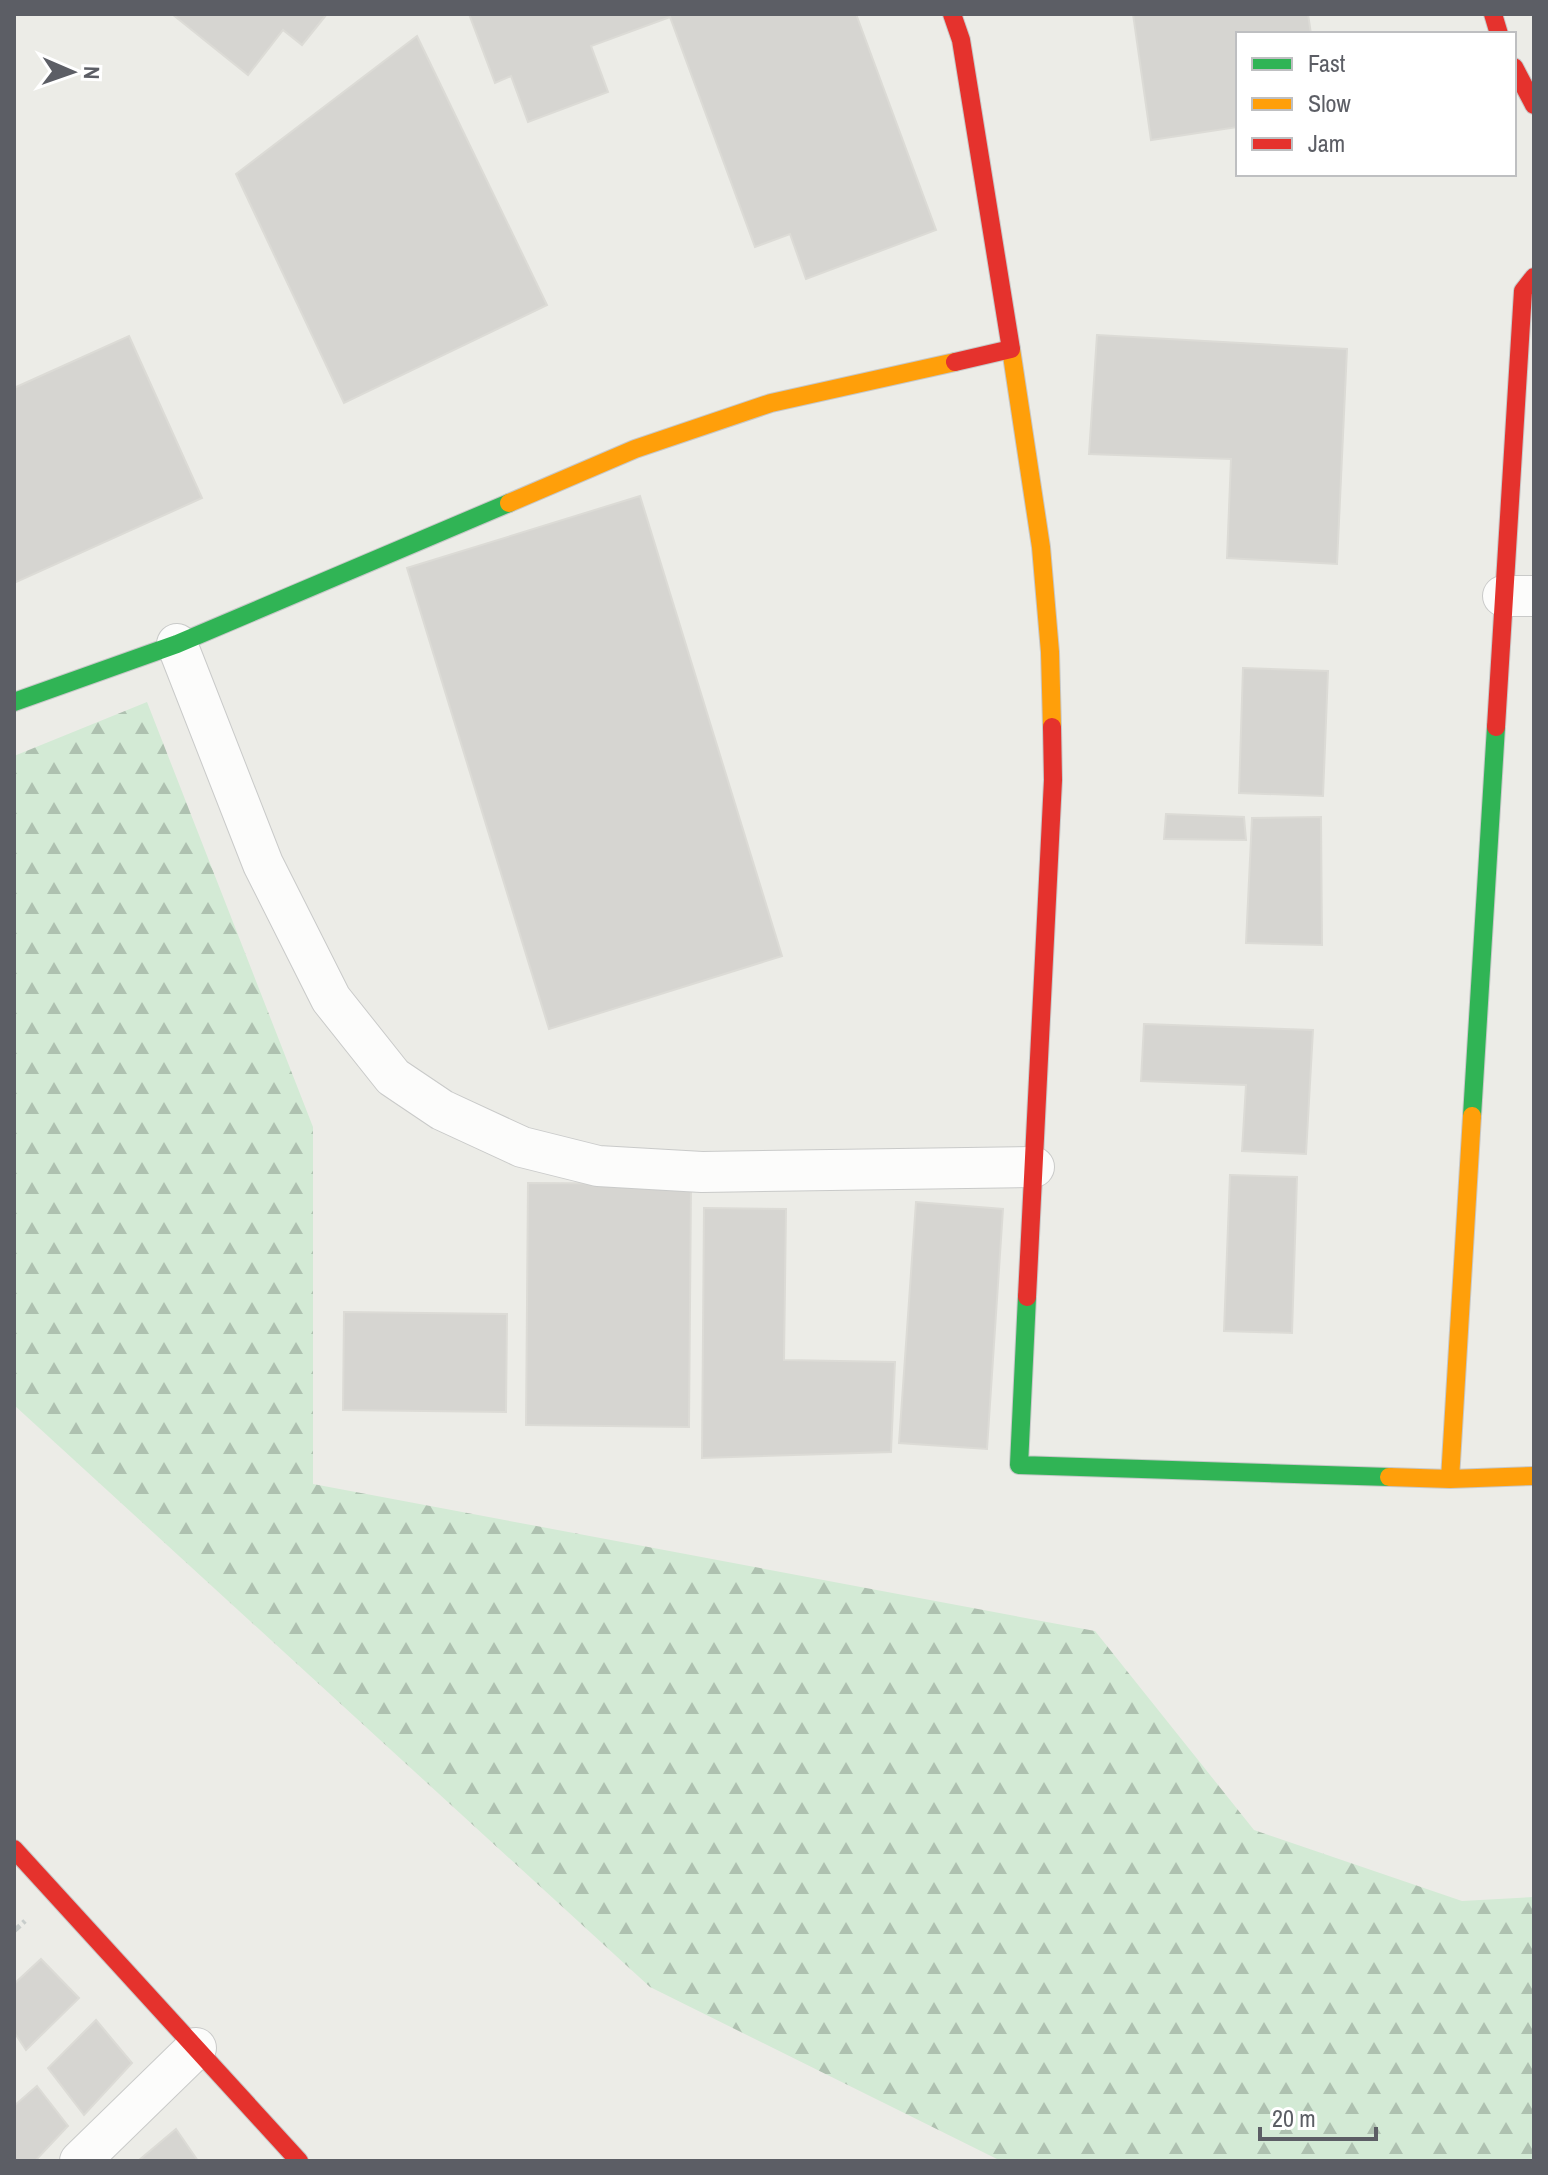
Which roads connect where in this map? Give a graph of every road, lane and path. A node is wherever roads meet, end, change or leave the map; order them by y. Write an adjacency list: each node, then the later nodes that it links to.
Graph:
1 (952, 14): 5 (street)
2 (1516, 71): 3 (street)
3 (1534, 105)
4 (1534, 277): 6 (street)
5 (1011, 349): 7 (street); 9 (street)
6 (1518, 596): 11 (street)
7 (177, 644): 8 (street); 9 (street)
8 (14, 702)
9 (1034, 1167): 11 (street)
10 (1534, 1476): 11 (street)
11 (1450, 1479)
12 (14, 1849): 13 (street)
13 (196, 2048): 14 (street); 15 (street)
14 (80, 2161)
15 (299, 2161)

